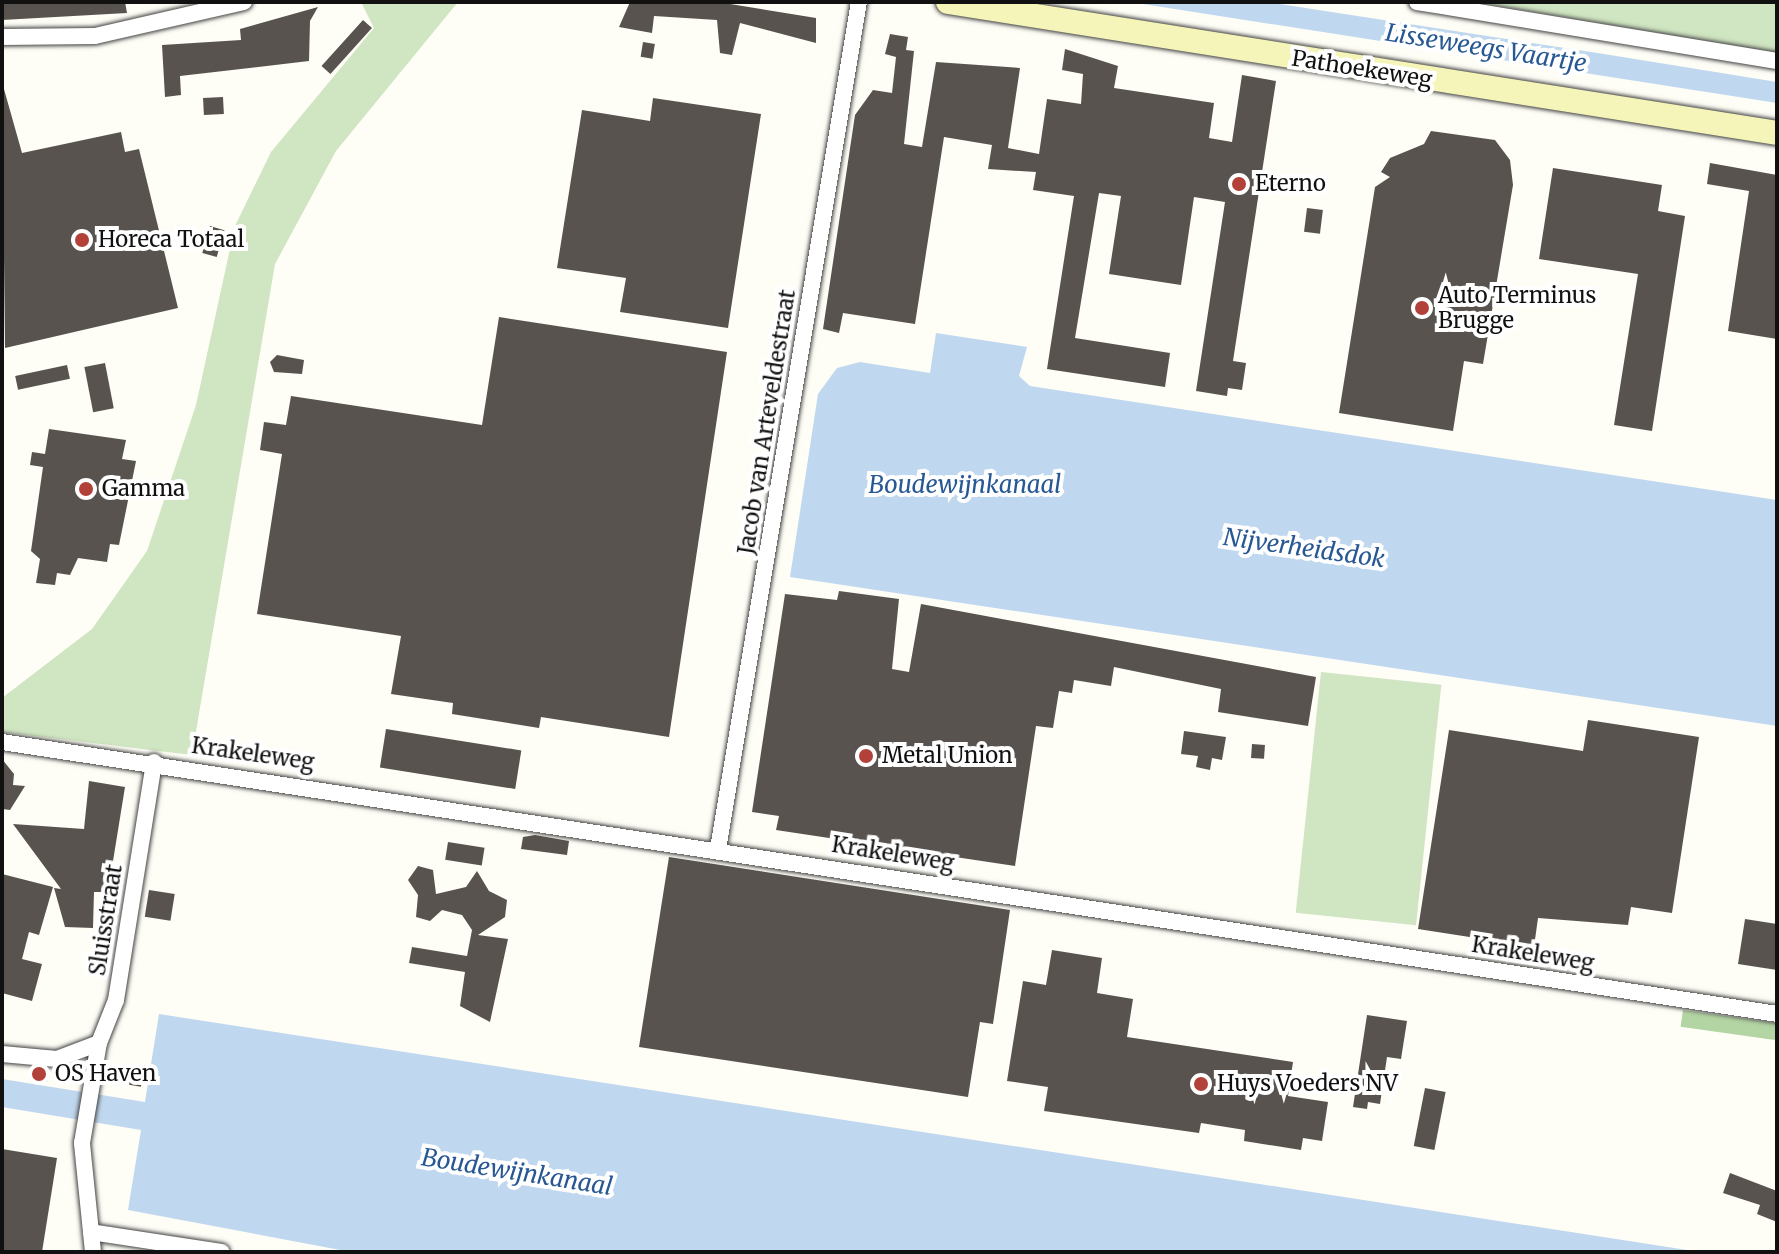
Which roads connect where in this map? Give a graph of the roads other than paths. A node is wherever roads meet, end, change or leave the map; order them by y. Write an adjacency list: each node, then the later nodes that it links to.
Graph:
1 (244, 2): 5 (street)
2 (859, 2): 10 (street, Jacob van Arteveldestraat)
3 (948, 2): 7 (main road, Pathoekeweg)
4 (1417, 2): 6 (street)
5 (2, 37)
6 (1777, 61)
7 (1777, 133)
8 (2, 742): 9 (street, Krakeleweg)
9 (154, 762): 10 (street, Krakeleweg); 12 (street, Sluisstraat)
10 (718, 849): 11 (street, Krakeleweg)
11 (1777, 1014)
12 (99, 1043): 13 (street); 14 (street, Sluisstraat)
13 (2, 1054)
14 (91, 1232): 15 (street); 16 (street)
15 (93, 1252)
16 (221, 1252)

